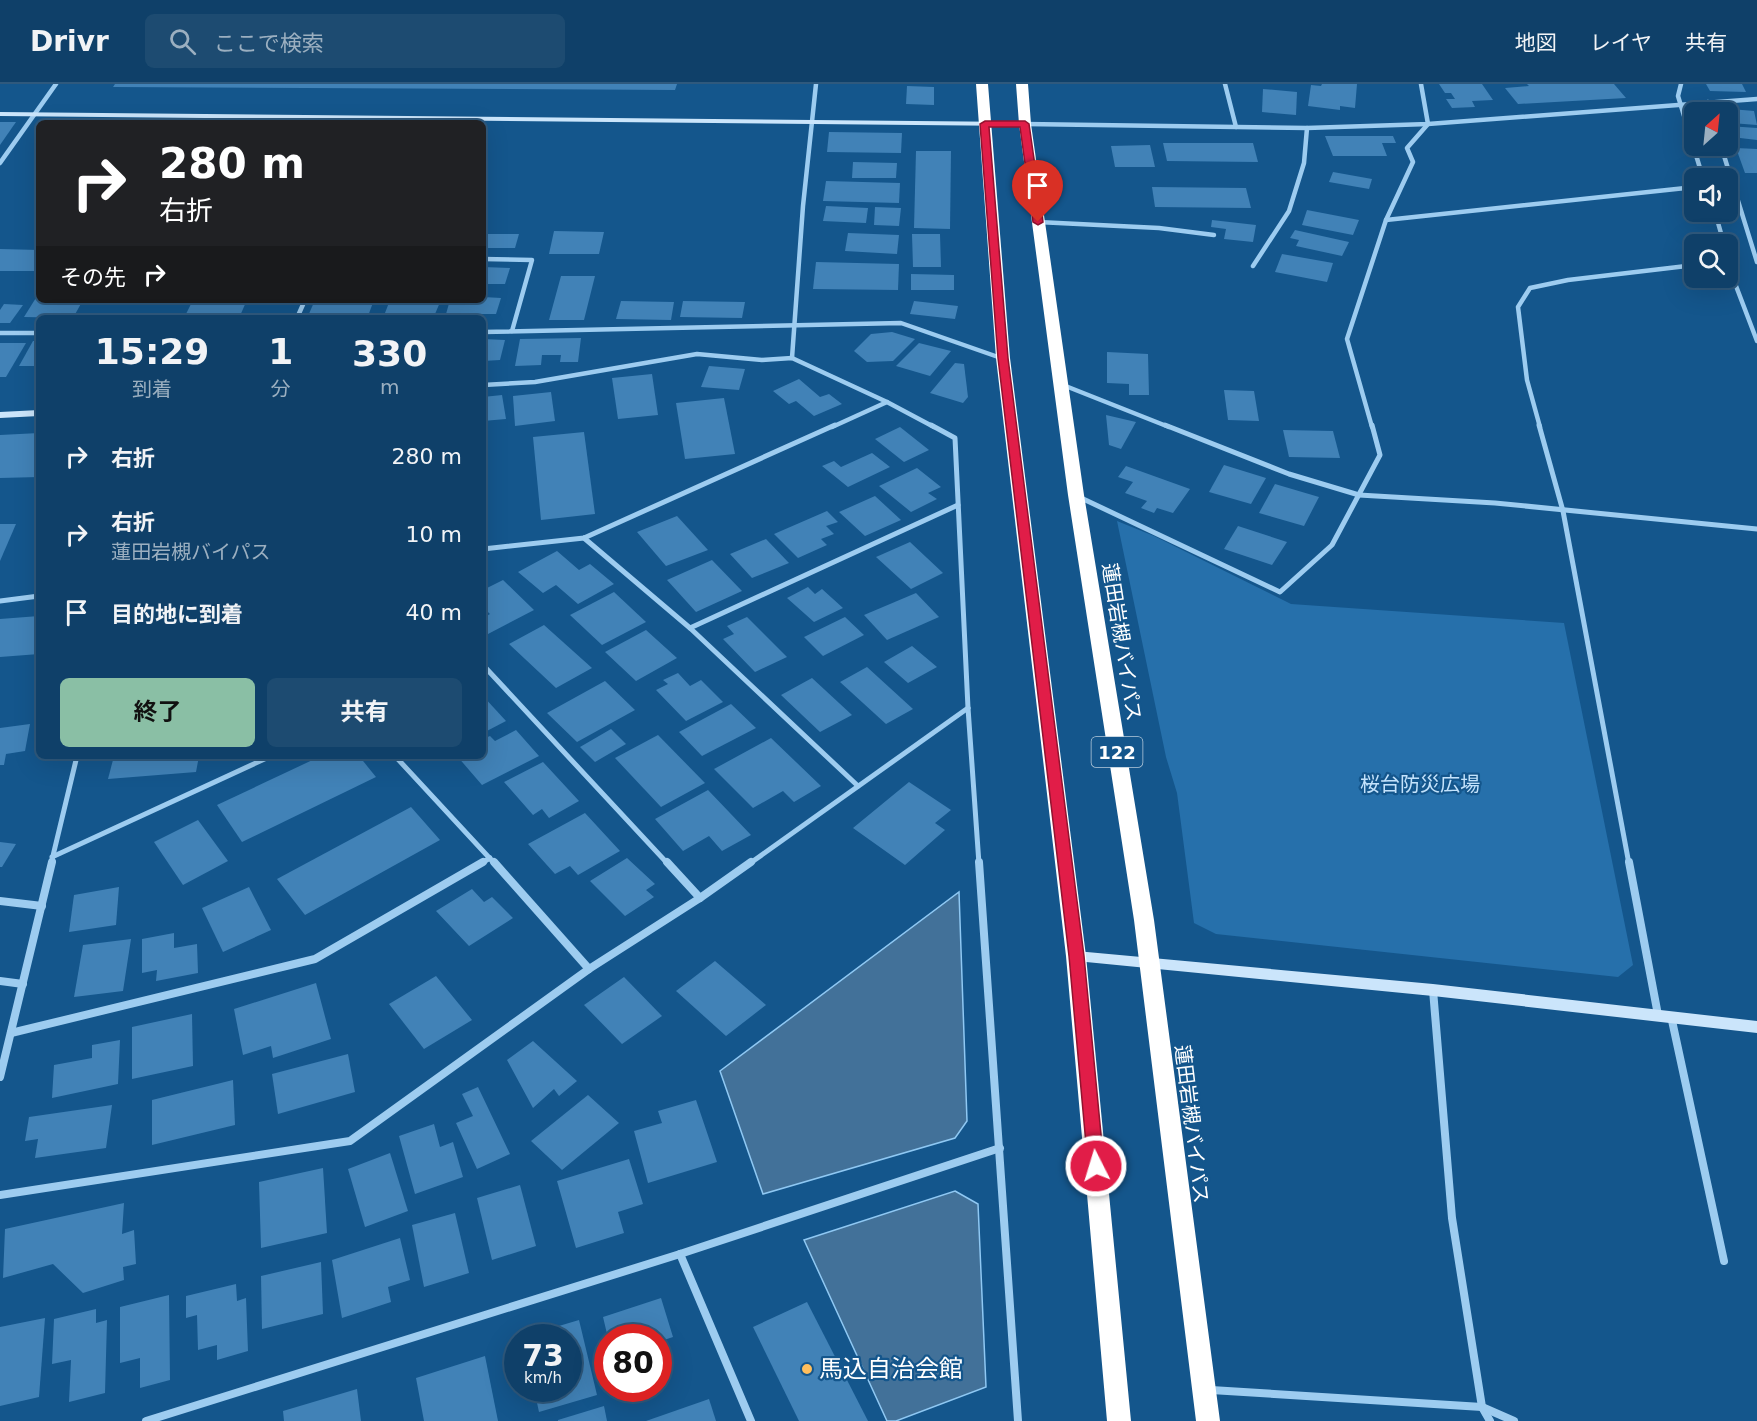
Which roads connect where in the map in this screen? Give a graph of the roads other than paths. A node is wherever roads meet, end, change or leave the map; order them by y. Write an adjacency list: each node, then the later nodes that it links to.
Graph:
1 (56, 84): 13 (street)
2 (816, 84): 16 (street)
3 (982, 84): 17 (highway)
4 (1022, 84): 18 (highway, 蓮田岩槻バイパス / 122)
5 (1225, 84): 20 (street)
6 (1421, 84): 19 (street)
7 (1681, 84): 10 (street)
8 (1757, 99): 9 (street)
9 (1708, 102)
10 (1681, 104): 11 (street); 19 (street); 24 (street)
11 (1684, 104)
12 (0, 114): 13 (street)
13 (34, 114): 14 (street); 23 (street)
14 (380, 120)
15 (486, 120): 16 (street)
16 (811, 122): 17 (street); 34 (street)
17 (985, 124): 18 (street); 41 (highway)
18 (1025, 124): 20 (street); 27 (highway, 蓮田岩槻バイパス / 122)
19 (1428, 124): 21 (street); 26 (street)
20 (1236, 127): 21 (street)
21 (1307, 128): 31 (street)
22 (1724, 156): 30 (street)
23 (0, 163)
24 (1700, 168)
25 (1684, 188): 26 (street)
26 (1386, 220): 48 (street)
27 (1038, 222): 28 (street); 42 (highway, 蓮田岩槻バイパス / 122)
28 (1214, 235)
29 (486, 259): 35 (street)
30 (1757, 262)
31 (1252, 266)
32 (1684, 267): 50 (street)
33 (1737, 288): 39 (street)
34 (796, 325): 35 (street); 40 (street); 41 (street)
35 (512, 331): 36 (street)
36 (486, 332)
37 (0, 333): 38 (street)
38 (36, 333)
39 (1757, 341)
40 (792, 358): 43 (street); 44 (street)
41 (1003, 358): 68 (highway)
42 (1060, 384): 47 (highway, 蓮田岩槻バイパス / 122); 48 (street)
43 (486, 385)
44 (887, 402): 49 (street); 52 (street)
45 (36, 413): 46 (street)
46 (0, 415)
47 (1076, 495): 48 (street); 69 (highway, 蓮田岩槻バイパス / 122)
48 (1359, 495): 50 (street)
49 (958, 505): 56 (street); 58 (street)
50 (1563, 511): 51 (street); 74 (street)
51 (1757, 529)
52 (584, 538): 53 (street); 56 (street)
53 (486, 549)
54 (36, 596): 55 (street)
55 (0, 600)
56 (690, 628): 62 (street)
57 (486, 668): 65 (street)
58 (968, 708): 62 (street); 78 (street)
59 (76, 759): 63 (street)
60 (265, 759): 63 (street)
61 (398, 759): 64 (street)
62 (858, 786): 65 (street)
63 (52, 857): 67 (street)
64 (490, 858): 70 (street); 76 (street)
65 (700, 898): 70 (street)
66 (0, 901): 67 (street)
67 (42, 906): 72 (street)
68 (1076, 956): 69 (street); 87 (highway)
69 (1149, 962): 73 (street); 82 (highway, 蓮田岩槻バイパス / 122)
70 (588, 969): 79 (street)
71 (0, 981): 72 (street)
72 (23, 984): 76 (street)
73 (1433, 990): 74 (street); 83 (street)
74 (1665, 1015): 75 (street); 81 (street)
75 (1757, 1027)
76 (11, 1033): 77 (street)
77 (0, 1077)
78 (1000, 1148): 80 (street); 86 (street)
79 (0, 1195)
80 (680, 1254): 84 (street); 85 (street)
81 (1724, 1261)
82 (1204, 1390): 83 (street); 88 (highway, 蓮田岩槻バイパス / 122)
83 (1482, 1407): 89 (street); 90 (street)
84 (146, 1421)
85 (751, 1421)
86 (1018, 1421)
87 (1119, 1421)
88 (1208, 1421)
89 (1490, 1421)
90 (1514, 1421)

